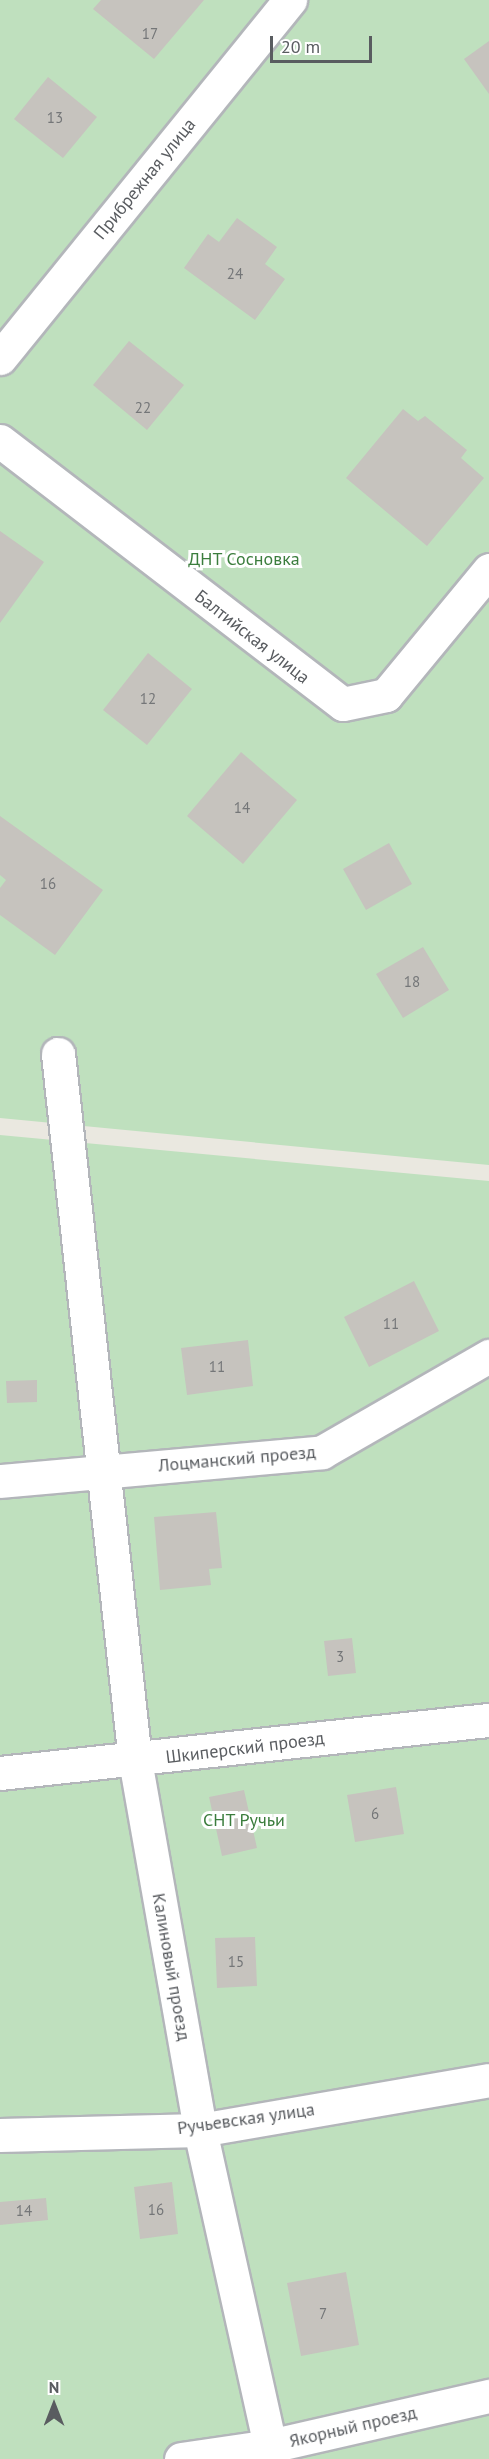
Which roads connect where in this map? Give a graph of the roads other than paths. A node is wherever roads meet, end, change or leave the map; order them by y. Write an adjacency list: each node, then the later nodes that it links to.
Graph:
1 (290, 0): 2 (street, Прибрежная улица)
2 (0, 358)
3 (0, 441): 4 (street, Балтийская улица)
4 (489, 570)
5 (58, 1054): 7 (street, Калиновый проезд)
6 (489, 1356): 7 (street, Лоцманский проезд)
7 (105, 1470): 8 (street, Лоцманский проезд); 10 (street, Калиновый проезд)
8 (0, 1481)
9 (489, 1720): 10 (street, Шкиперский проезд)
10 (135, 1760): 11 (street, Шкиперский проезд); 13 (street, Калиновый проезд)
11 (0, 1773)
12 (489, 2080): 13 (street, Ручьевская улица)
13 (200, 2130): 14 (street, Ручьевская улица); 16 (street, Калиновый проезд)
14 (0, 2135)
15 (489, 2396): 16 (street, Якорный проезд)
16 (271, 2452): 17 (street, Якорный проезд)
17 (181, 2459)

